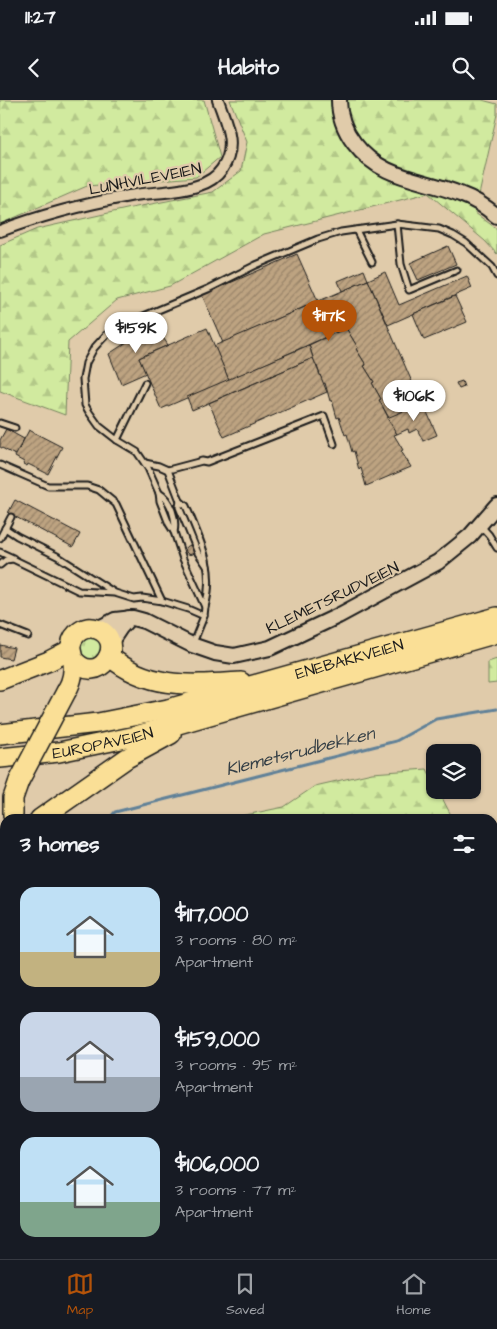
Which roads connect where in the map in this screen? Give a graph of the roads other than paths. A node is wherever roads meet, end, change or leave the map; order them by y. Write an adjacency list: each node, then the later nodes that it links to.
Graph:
1 (218, 100): 6 (street, LUNHVILEVEIEN)
2 (339, 100): 3 (street)
3 (497, 216)
4 (397, 224): 5 (lane); 8 (lane); 9 (lane)
5 (356, 230): 7 (lane); 13 (lane)
6 (0, 232)
7 (372, 262)
8 (457, 270)
9 (497, 276)
10 (145, 383): 13 (lane)
11 (0, 423): 12 (lane)
12 (15, 428)
13 (117, 440): 15 (lane)
14 (334, 444): 17 (lane)
15 (145, 463): 17 (lane); 29 (lane)
16 (0, 465): 28 (lane)
17 (168, 470): 29 (lane)
18 (497, 505): 20 (street, KLEMETSRUDVEIEN)
19 (11, 517): 21 (lane)
20 (480, 525): 23 (lane); 37 (street, KLEMETSRUDVEIEN)
21 (5, 528): 22 (lane); 27 (lane)
22 (0, 538)
23 (497, 548)
24 (0, 552): 25 (lane)
25 (13, 559): 26 (lane); 27 (lane)
26 (0, 565)
27 (115, 593): 28 (lane)
28 (162, 601): 30 (lane)
29 (204, 607): 30 (lane)
30 (204, 616): 37 (lane)
31 (497, 617): 42 (highway, ENEBAKKVEIEN)
32 (129, 618): 34 (street); 37 (street, KLEMETSRUDVEIEN); 38 (street)
33 (0, 625): 36 (lane)
34 (97, 629): 38 (highway); 39 (highway)
35 (497, 633): 44 (highway, ENEBAKKVEIEN)
36 (28, 636)
37 (192, 645)
38 (110, 650): 40 (highway); 42 (highway)
39 (72, 654): 40 (highway); 41 (highway); 43 (highway)
40 (92, 669): 43 (highway)
41 (0, 680)
42 (277, 680): 44 (highway, ENEBAKKVEIEN)
43 (68, 689): 47 (highway, bridge)
44 (202, 709): 45 (highway, EUROPAVEIEN); 46 (highway, EUROPAVEIEN); 50 (highway)
45 (0, 734)
46 (0, 758)
47 (18, 782): 48 (highway); 49 (highway)
48 (0, 799)
49 (9, 813)
50 (47, 814)

